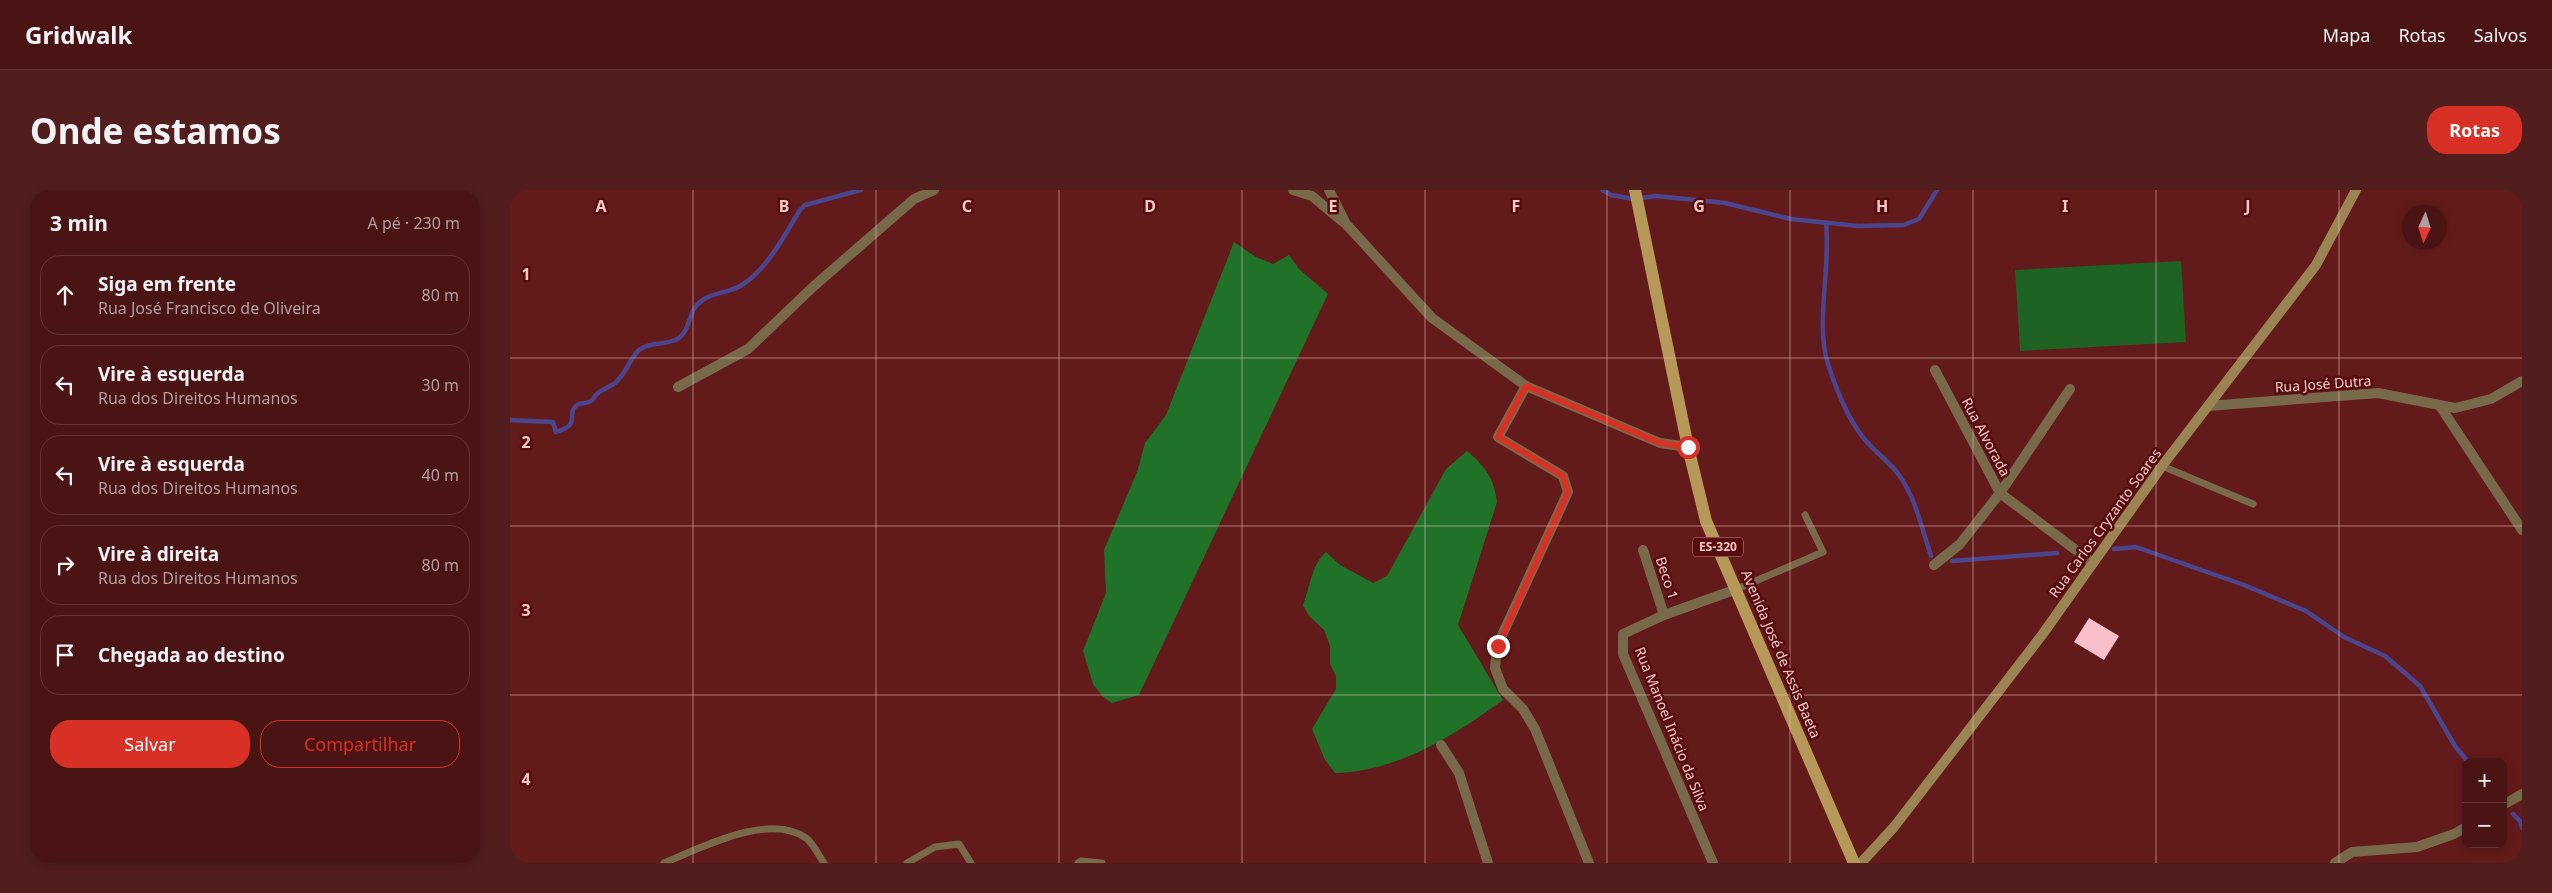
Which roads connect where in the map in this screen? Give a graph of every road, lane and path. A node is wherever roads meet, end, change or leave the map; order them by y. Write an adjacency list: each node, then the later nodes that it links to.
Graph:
1 (934, 190): 10 (street)
2 (1293, 190): 6 (street)
3 (1329, 190): 6 (street)
4 (1635, 190): 14 (main road, Avenida José de Assis Baeta / ES-320)
5 (2356, 190): 12 (street, Rua Carlos Cryzanto Soares)
6 (1346, 224): 9 (street)
7 (1935, 370): 16 (street, Rua Alvorada)
8 (2522, 381): 13 (street, Rua José Dutra)
9 (1526, 386): 14 (street); 36 (street)
10 (678, 388)
11 (2070, 389): 16 (street)
12 (2208, 406): 13 (street, Rua José Dutra); 15 (street, Rua Carlos Cryzanto Soares)
13 (2440, 406): 19 (street)
14 (1688, 447): 23 (main road, Avenida José de Assis Baeta / ES-320)
15 (2162, 466): 17 (lane); 21 (street, Rua Carlos Cryzanto Soares)
16 (2000, 493): 21 (street, Rua Alvorada); 22 (street)
17 (2253, 504)
18 (1805, 516): 23 (lane)
19 (2522, 530)
20 (1643, 550): 24 (street, Beco 1)
21 (2093, 562): 39 (street, Rua Carlos Cryzanto Soares)
22 (1934, 565)
23 (1737, 589): 24 (street, Rua Manoel Inácio da Silva); 38 (main road, Avenida José de Assis Baeta / ES-320)
24 (1664, 615): 37 (street, Rua Manoel Inácio da Silva)
25 (1441, 746): 35 (street)
26 (2522, 794): 27 (street)
27 (2506, 803)
28 (2462, 829): 40 (street)
29 (664, 863): 30 (lane)
30 (824, 863)
31 (907, 863): 32 (lane)
32 (971, 863)
33 (1078, 863): 34 (lane)
34 (1102, 863)
35 (1488, 863)
36 (1590, 863)
37 (1713, 863)
38 (1854, 863)
39 (1861, 863)
40 (2335, 863)

